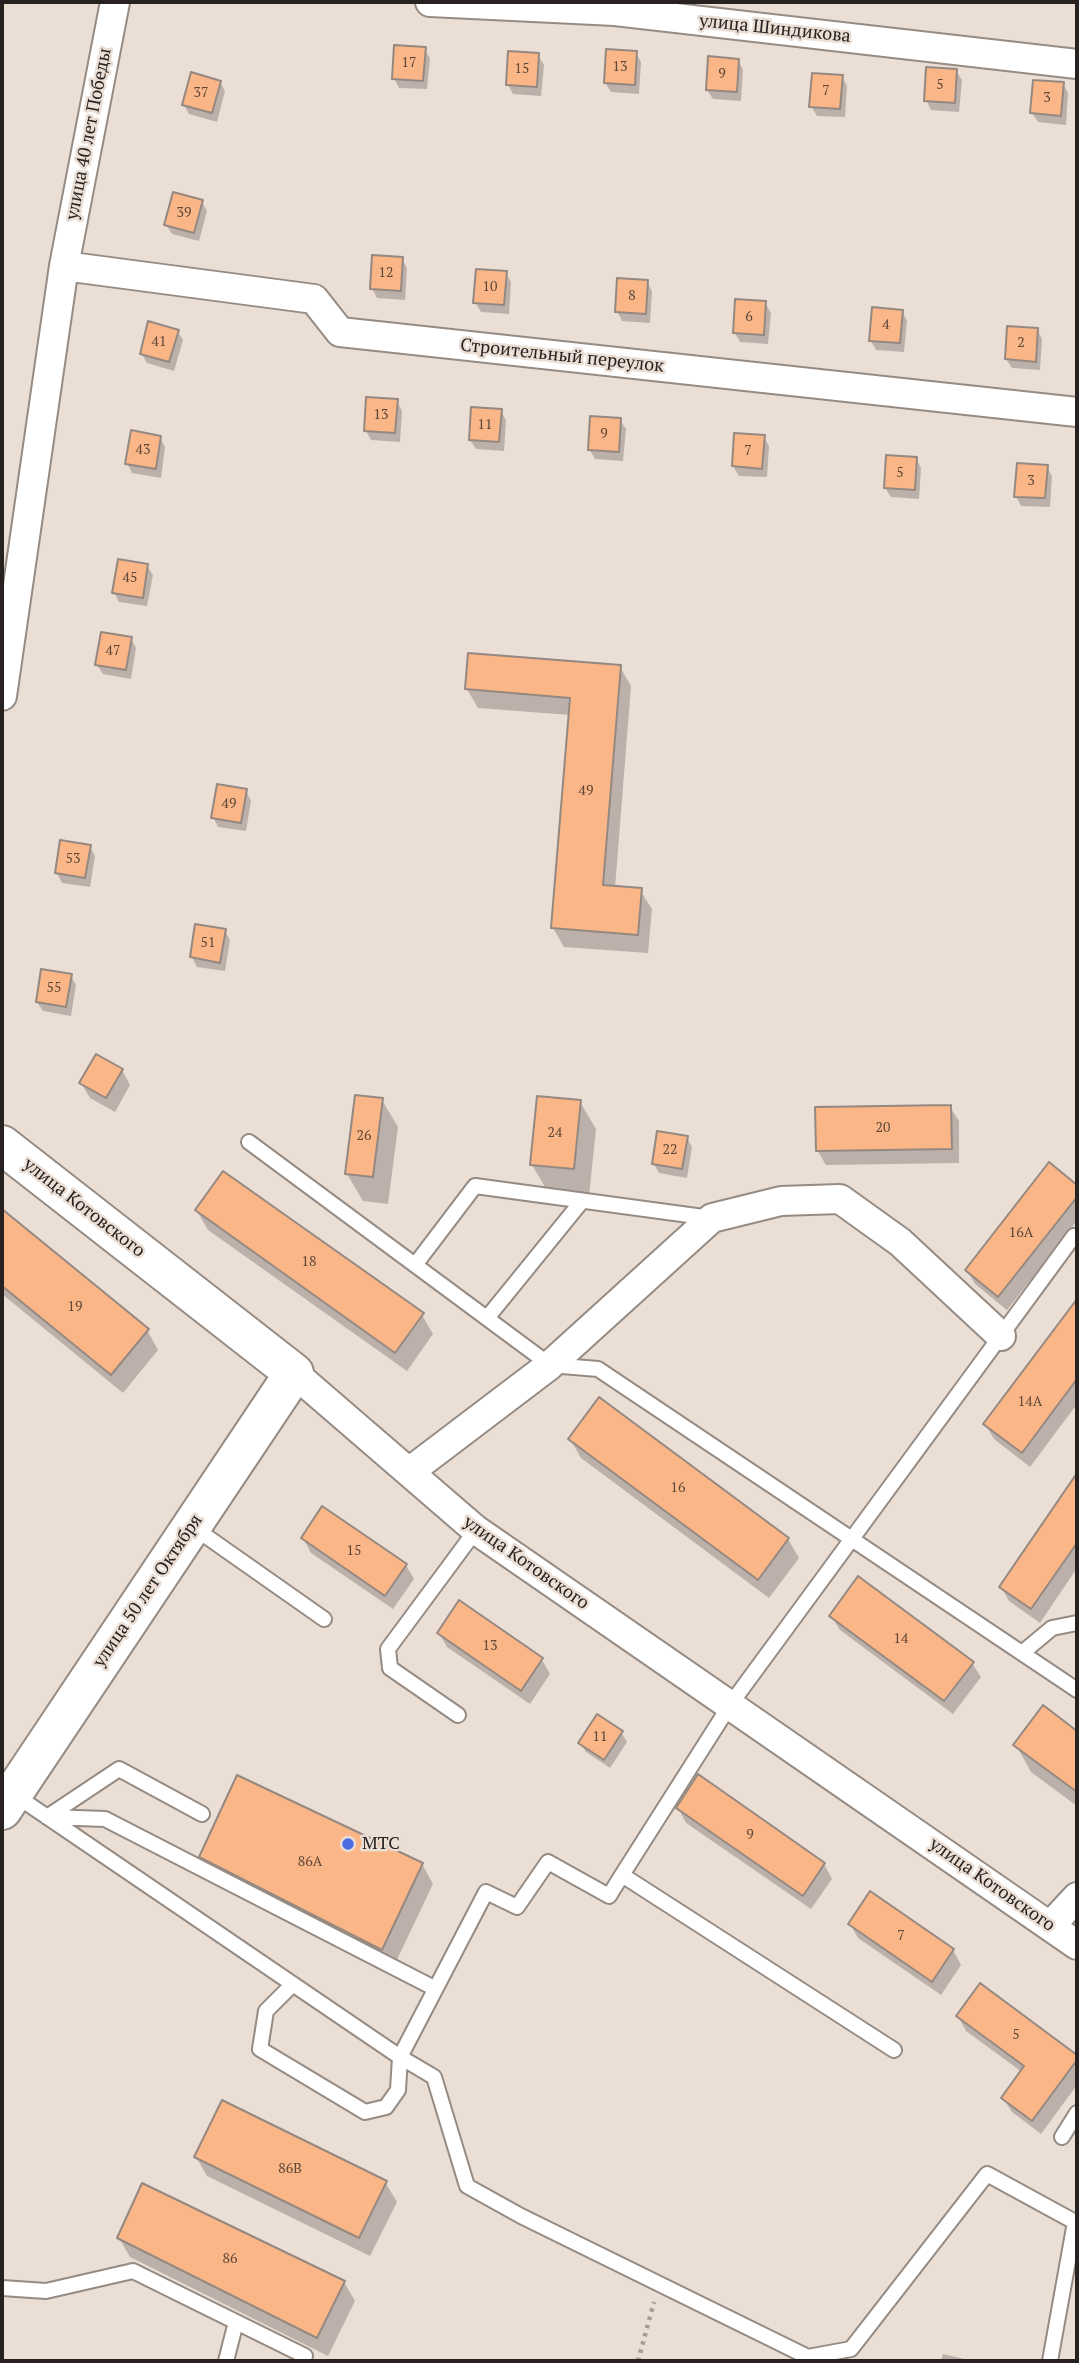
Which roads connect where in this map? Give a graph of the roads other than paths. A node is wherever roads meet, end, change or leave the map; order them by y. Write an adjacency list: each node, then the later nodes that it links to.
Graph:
1 (93, 2): 5 (street)
2 (114, 2): 5 (street, улица 40 лет Победы)
3 (430, 2): 4 (street, улица Шиндикова)
4 (615, 6): 6 (street, улица Шиндикова)
5 (108, 37): 7 (street, улица 40 лет Победы)
6 (1077, 64)
7 (64, 266): 8 (street, Строительный переулок); 9 (street, улица 40 лет Победы)
8 (1077, 412)
9 (2, 695)
10 (249, 1142): 15 (lane)
11 (2, 1144): 19 (main road, улица Котовского)
12 (582, 1201): 13 (lane); 15 (lane); 16 (lane)
13 (712, 1218): 17 (street); 18 (street)
14 (1074, 1236): 17 (lane)
15 (415, 1265): 16 (lane)
16 (487, 1318): 18 (lane)
17 (1001, 1336): 23 (lane)
18 (550, 1365): 20 (street); 23 (lane)
19 (294, 1373): 20 (street, улица Котовского); 21 (main road, улица 50 лет Октября)
20 (409, 1472): 22 (street, улица Котовского)
21 (192, 1526): 24 (lane); 30 (main road, улица 50 лет Октября)
22 (477, 1530): 28 (street, улица Котовского); 29 (lane)
23 (852, 1539): 26 (lane); 28 (lane)
24 (324, 1619)
25 (1077, 1623): 26 (lane)
26 (1023, 1653): 27 (lane)
27 (1077, 1690)
28 (730, 1705): 33 (lane); 35 (street, улица Котовского)
29 (458, 1715)
30 (5, 1796): 32 (lane)
31 (202, 1814): 32 (lane)
32 (47, 1817): 37 (lane); 38 (lane)
33 (622, 1875): 38 (lane); 39 (lane)
34 (1077, 1897): 35 (street)
35 (1051, 1925): 36 (street, улица Котовского)
36 (1077, 1945)
37 (293, 1984): 40 (lane); 40 (lane)
38 (434, 1988): 40 (lane)
39 (894, 2050)
40 (400, 2057): 45 (lane)
41 (1077, 2113): 42 (lane)
42 (1062, 2137)
43 (2, 2288): 44 (lane)
44 (236, 2322): 46 (lane); 47 (lane)
45 (850, 2355): 48 (lane)
46 (226, 2361)
47 (303, 2361)
48 (1050, 2361)

